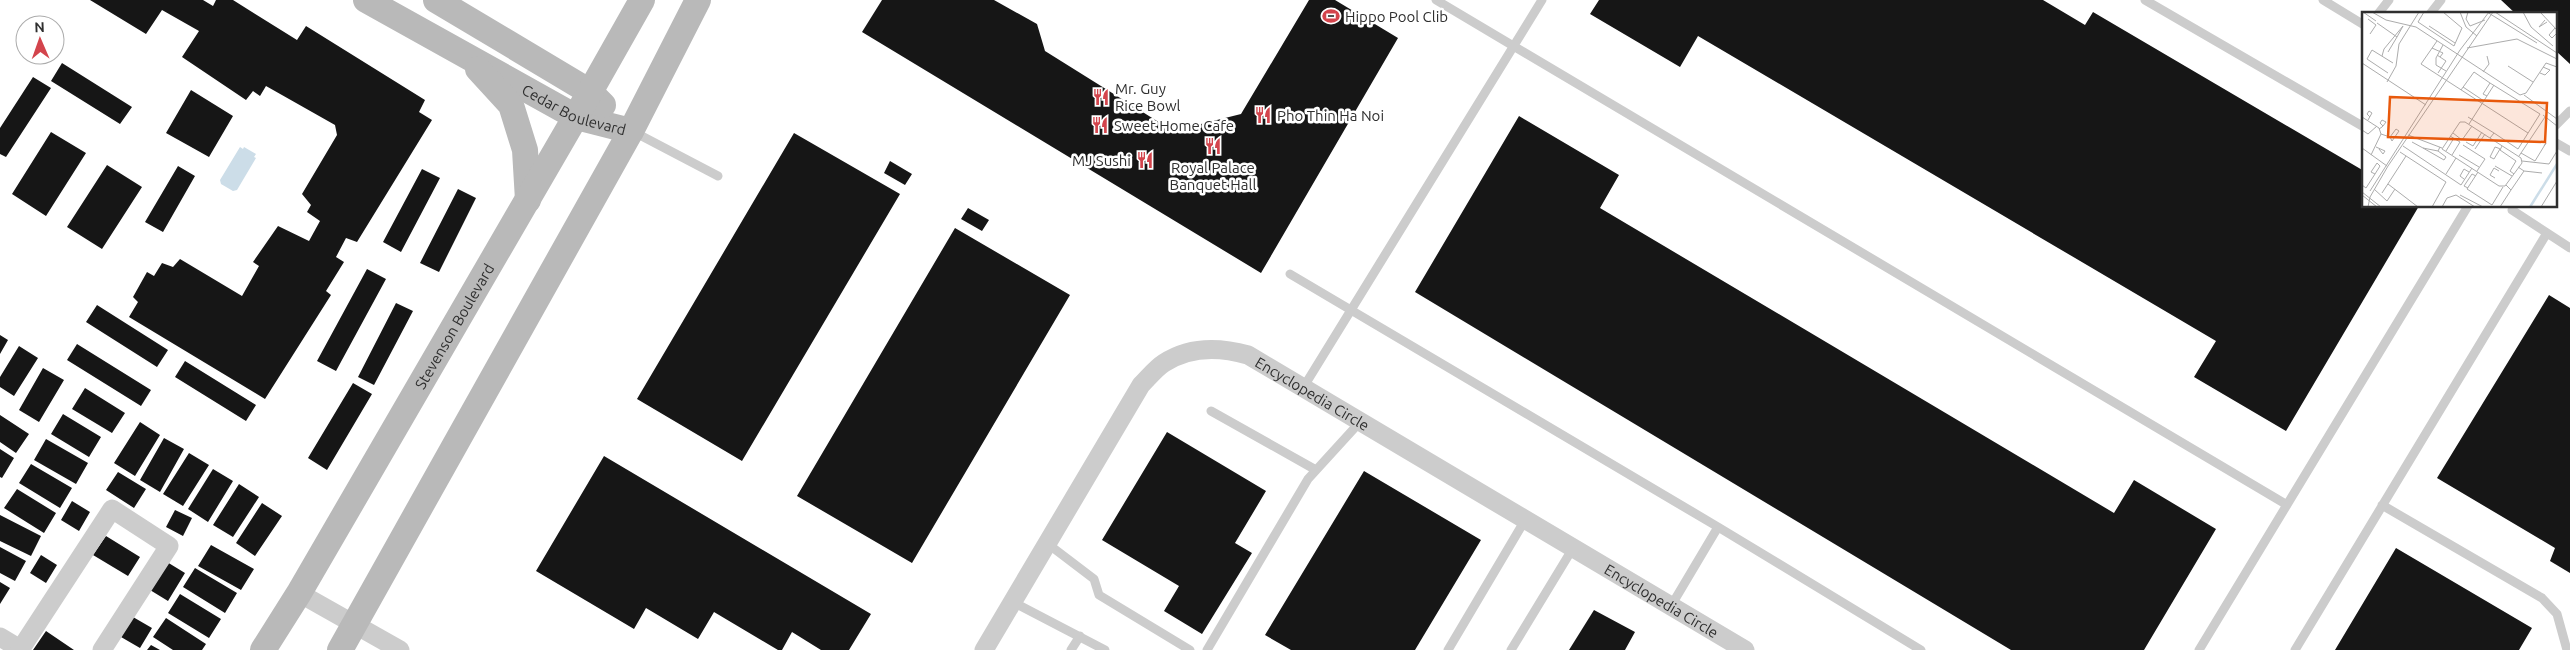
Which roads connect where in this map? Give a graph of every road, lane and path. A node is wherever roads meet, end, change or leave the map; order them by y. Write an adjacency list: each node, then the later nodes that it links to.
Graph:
1 (366, 0): 15 (main road, Cedar Boulevard)
2 (436, 0): 16 (main road, Cedar Boulevard)
3 (642, 0): 16 (main road, Stevenson Boulevard)
4 (698, 0): 21 (main road)
5 (1436, 0): 14 (lane)
6 (1542, 0): 14 (lane)
7 (2145, 0): 20 (lane)
8 (2323, 0): 13 (lane)
9 (2389, 0): 11 (lane)
10 (2442, 0): 12 (lane)
11 (2380, 12)
12 (2432, 12)
13 (2362, 24)
14 (1514, 47): 31 (lane); 36 (lane)
15 (464, 54): 18 (main road, Cedar Boulevard); 25 (main road)
16 (590, 92): 18 (main road, Stevenson Boulevard); 21 (main road, Cedar Boulevard)
17 (2570, 111): 19 (lane)
18 (576, 117): 21 (main road, Cedar Boulevard); 25 (main road, Stevenson Boulevard)
19 (2558, 122)
20 (2362, 126)
21 (631, 131): 24 (lane); 45 (main road)
22 (2558, 144): 23 (lane)
23 (2570, 151)
24 (718, 176)
25 (528, 200): 42 (main road, Stevenson Boulevard)
26 (2467, 208): 36 (lane)
27 (2512, 210): 28 (lane)
28 (2547, 233): 29 (lane); 37 (lane)
29 (2570, 248)
30 (1290, 274): 31 (lane)
31 (1352, 310): 32 (lane); 39 (lane)
32 (1303, 388): 34 (street, Encyclopedia Circle); 40 (street, Encyclopedia Circle)
33 (1211, 411): 35 (lane)
34 (1360, 422): 35 (lane); 38 (street, Encyclopedia Circle)
35 (1316, 470): 58 (lane)
36 (2287, 505): 62 (lane)
37 (2382, 505): 63 (lane); 64 (lane)
38 (1525, 520): 41 (street, Encyclopedia Circle); 59 (lane)
39 (1718, 527): 44 (lane); 61 (lane)
40 (1048, 544): 43 (street, Encyclopedia Circle); 57 (lane)
41 (1573, 548): 44 (street, Encyclopedia Circle); 60 (lane)
42 (299, 593): 45 (street); 51 (main road, Stevenson Boulevard)
43 (1013, 602): 46 (lane); 54 (street, Encyclopedia Circle)
44 (1671, 606): 48 (street, Encyclopedia Circle)
45 (355, 625): 52 (main road); 53 (street)
46 (1080, 636): 55 (lane); 56 (lane)
47 (0, 637): 49 (street)
48 (1735, 648)
49 (20, 650): 50 (street)
50 (102, 650)
51 (263, 650)
52 (340, 650)
53 (400, 650)
54 (984, 650)
55 (1071, 650)
56 (1105, 650)
57 (1190, 650)
58 (1208, 650)
59 (1448, 650)
60 (1511, 650)
61 (1921, 650)
62 (2199, 650)
63 (2295, 650)
64 (2568, 650)

